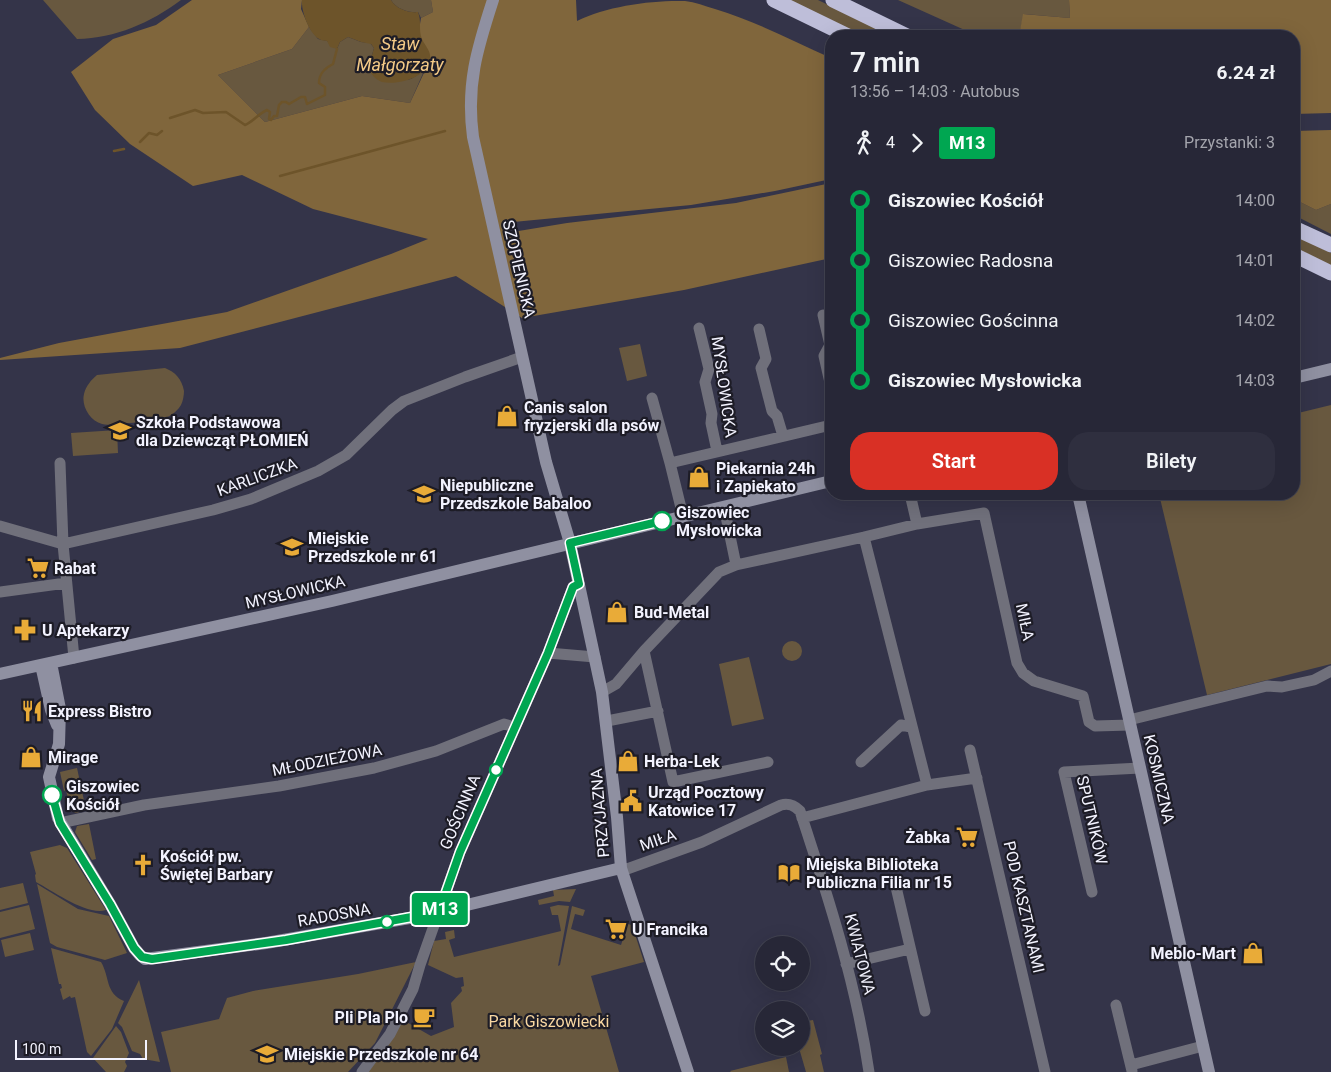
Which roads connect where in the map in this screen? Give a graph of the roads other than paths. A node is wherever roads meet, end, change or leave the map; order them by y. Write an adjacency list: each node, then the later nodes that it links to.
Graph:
1 (493, 0): 14 (street, SZOPIENICKA)
2 (774, 0): 4 (highway)
3 (833, 0): 5 (highway)
4 (836, 30)
5 (895, 30)
6 (1300, 231): 7 (highway)
7 (1331, 245)
8 (1300, 258): 9 (highway)
9 (1331, 274)
10 (823, 315): 11 (street)
11 (825, 324)
12 (699, 328): 20 (street, MYSŁOWICKA)
13 (759, 329): 19 (street)
14 (522, 357): 31 (street, SZOPIENICKA); 32 (street, KARLICZKA)
15 (1331, 369): 16 (street)
16 (1300, 377)
17 (652, 398): 22 (street)
18 (825, 426): 19 (street, MYSŁOWICKA)
19 (782, 436): 20 (street, MYSŁOWICKA)
20 (717, 451): 22 (street, MYSŁOWICKA)
21 (60, 463): 32 (street)
22 (670, 463): 27 (street)
23 (825, 483): 26 (street, MYSŁOWICKA)
24 (911, 500): 28 (street)
25 (1079, 500): 47 (street, KOSMICZNA)
26 (724, 506): 27 (street, MYSŁOWICKA); 33 (street)
27 (683, 516): 31 (street, MYSŁOWICKA)
28 (917, 524): 30 (street, MIŁA); 47 (street, MIŁA)
29 (0, 526): 32 (street, KARLICZKA)
30 (864, 537): 33 (street, MIŁA); 49 (street)
31 (570, 543): 35 (street, PRZYJAZNA); 40 (street, MYSŁOWICKA)
32 (63, 544): 34 (street)
33 (736, 565): 37 (street, MIŁA)
34 (66, 583): 36 (street); 40 (street)
35 (579, 584): 38 (street); 39 (street, PRZYJAZNA)
36 (0, 592)
37 (644, 651): 44 (street, MIŁA); 45 (street)
38 (548, 653): 39 (street); 48 (street)
39 (595, 657): 44 (street, PRZYJAZNA)
40 (74, 658): 41 (street, MYSŁOWICKA)
41 (46, 664): 43 (street, MYSŁOWICKA); 57 (street)
42 (1331, 671): 47 (street)
43 (0, 674)
44 (602, 692): 46 (street, PRZYJAZNA)
45 (658, 711): 46 (street); 51 (street)
46 (607, 721): 58 (street, PRZYJAZNA)
47 (1130, 722): 53 (street, KOSMICZNA)
48 (515, 727): 57 (street, MŁODZIEŻOWA); 61 (street, GOŚCINNA)
49 (911, 727): 52 (street); 55 (street)
50 (970, 750): 54 (street, POD KASZTANAMI)
51 (768, 762)
52 (861, 762)
53 (1140, 768): 60 (street, SPUTNIKÓW); 66 (street, KOSMICZNA)
54 (977, 778): 55 (street); 71 (street, POD KASZTANAMI)
55 (927, 785): 56 (street)
56 (802, 818): 58 (street, MIŁA); 63 (street, KWIATOWA)
57 (60, 823): 61 (street, RADOSNA)
58 (621, 868): 61 (street, RADOSNA); 69 (street, PRZYJAZNA)
59 (896, 887): 62 (street)
60 (1092, 892)
61 (439, 912): 68 (street, GOŚCINNA)
62 (910, 949): 63 (street); 65 (street)
63 (846, 964): 70 (street, KWIATOWA)
64 (1116, 1004): 67 (street)
65 (925, 1011)
66 (1203, 1046): 67 (street); 72 (street, KOSMICZNA)
67 (1132, 1068)
68 (362, 1072)
69 (688, 1072)
70 (869, 1072)
71 (1045, 1072)
72 (1209, 1072)

